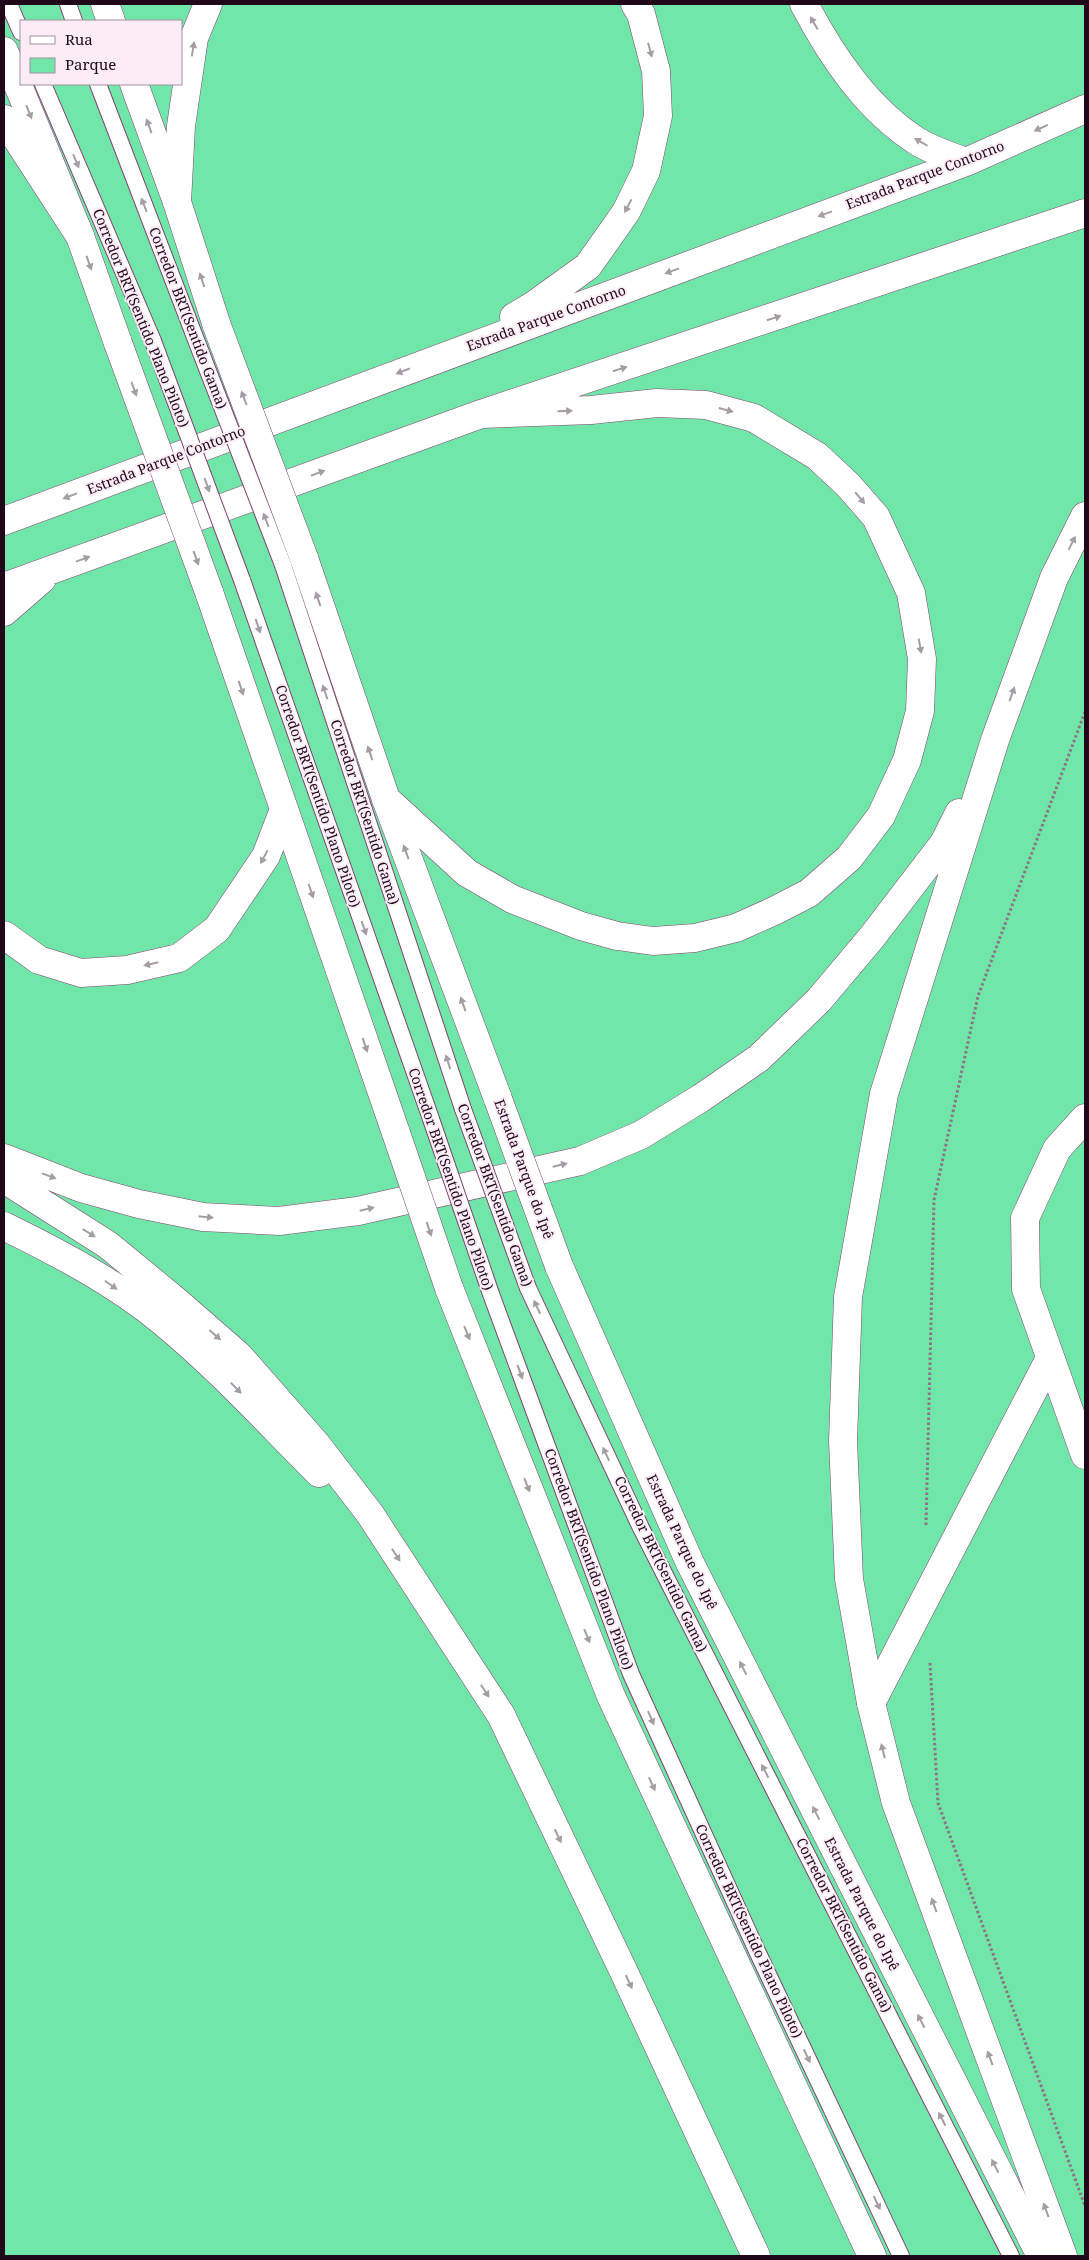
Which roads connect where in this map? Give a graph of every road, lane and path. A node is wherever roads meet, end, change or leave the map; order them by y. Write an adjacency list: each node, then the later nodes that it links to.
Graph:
1 (9, 4): 9 (lane)
2 (68, 4): 7 (lane)
3 (104, 4): 8 (main road)
4 (208, 4): 17 (main road, one-way to 4)
5 (635, 4): 21 (main road, one-way to 21)
6 (804, 4): 16 (main road, one-way to 6)
7 (74, 20)
8 (111, 20)
9 (20, 30)
10 (4, 51): 19 (main road, one-way to 19)
11 (43, 85): 43 (lane, Corredor BRT(Sentido Plano Piloto), one-way to 43, bridge)
12 (98, 85): 20 (lane, Corredor BRT(Sentido Gama), one-way to 12)
13 (134, 85): 17 (main road, Estrada Parque do Ipê, one-way to 13)
14 (1085, 109): 16 (main road, Estrada Parque Contorno, one-way to 16)
15 (4, 120): 19 (main road)
16 (966, 162): 21 (main road, Estrada Parque Contorno, one-way to 21)
17 (176, 202): 20 (main road, Estrada Parque do Ipê, one-way to 17)
18 (1085, 213): 22 (main road, one-way to 18)
19 (80, 236): 31 (main road, one-way to 31, bridge)
20 (205, 329): 25 (main road, Estrada Parque do Ipê, one-way to 20, bridge)
21 (448, 354): 24 (main road, Estrada Parque Contorno, one-way to 24)
22 (482, 414): 26 (main road, one-way to 22); 30 (main road, one-way to 30)
23 (1085, 516): 29 (main road, one-way to 23)
24 (4, 521)
25 (294, 562): 30 (main road, Estrada Parque do Ipê, one-way to 25); 44 (lane, Corredor BRT(Sentido Gama), one-way to 25, bridge)
26 (55, 569): 27 (main road); 28 (main road)
27 (4, 587)
28 (4, 612)
29 (995, 740): 34 (main road, one-way to 29); 40 (main road)
30 (386, 799): 45 (main road, Estrada Parque do Ipê, one-way to 30, bridge)
31 (283, 812): 32 (main road, one-way to 32); 42 (main road, one-way to 42, bridge)
32 (4, 935)
33 (1085, 1118): 37 (main road)
34 (4, 1158)
35 (4, 1179): 39 (main road, one-way to 39)
36 (4, 1226): 39 (main road, one-way to 39)
37 (1050, 1358): 38 (main road); 40 (main road)
38 (1085, 1455)
39 (370, 1514): 41 (main road, one-way to 41)
40 (871, 1703): 46 (main road, one-way to 40)
41 (756, 2256)
42 (872, 2256)
43 (901, 2256)
44 (1011, 2256)
45 (1041, 2256)
46 (1063, 2256)

